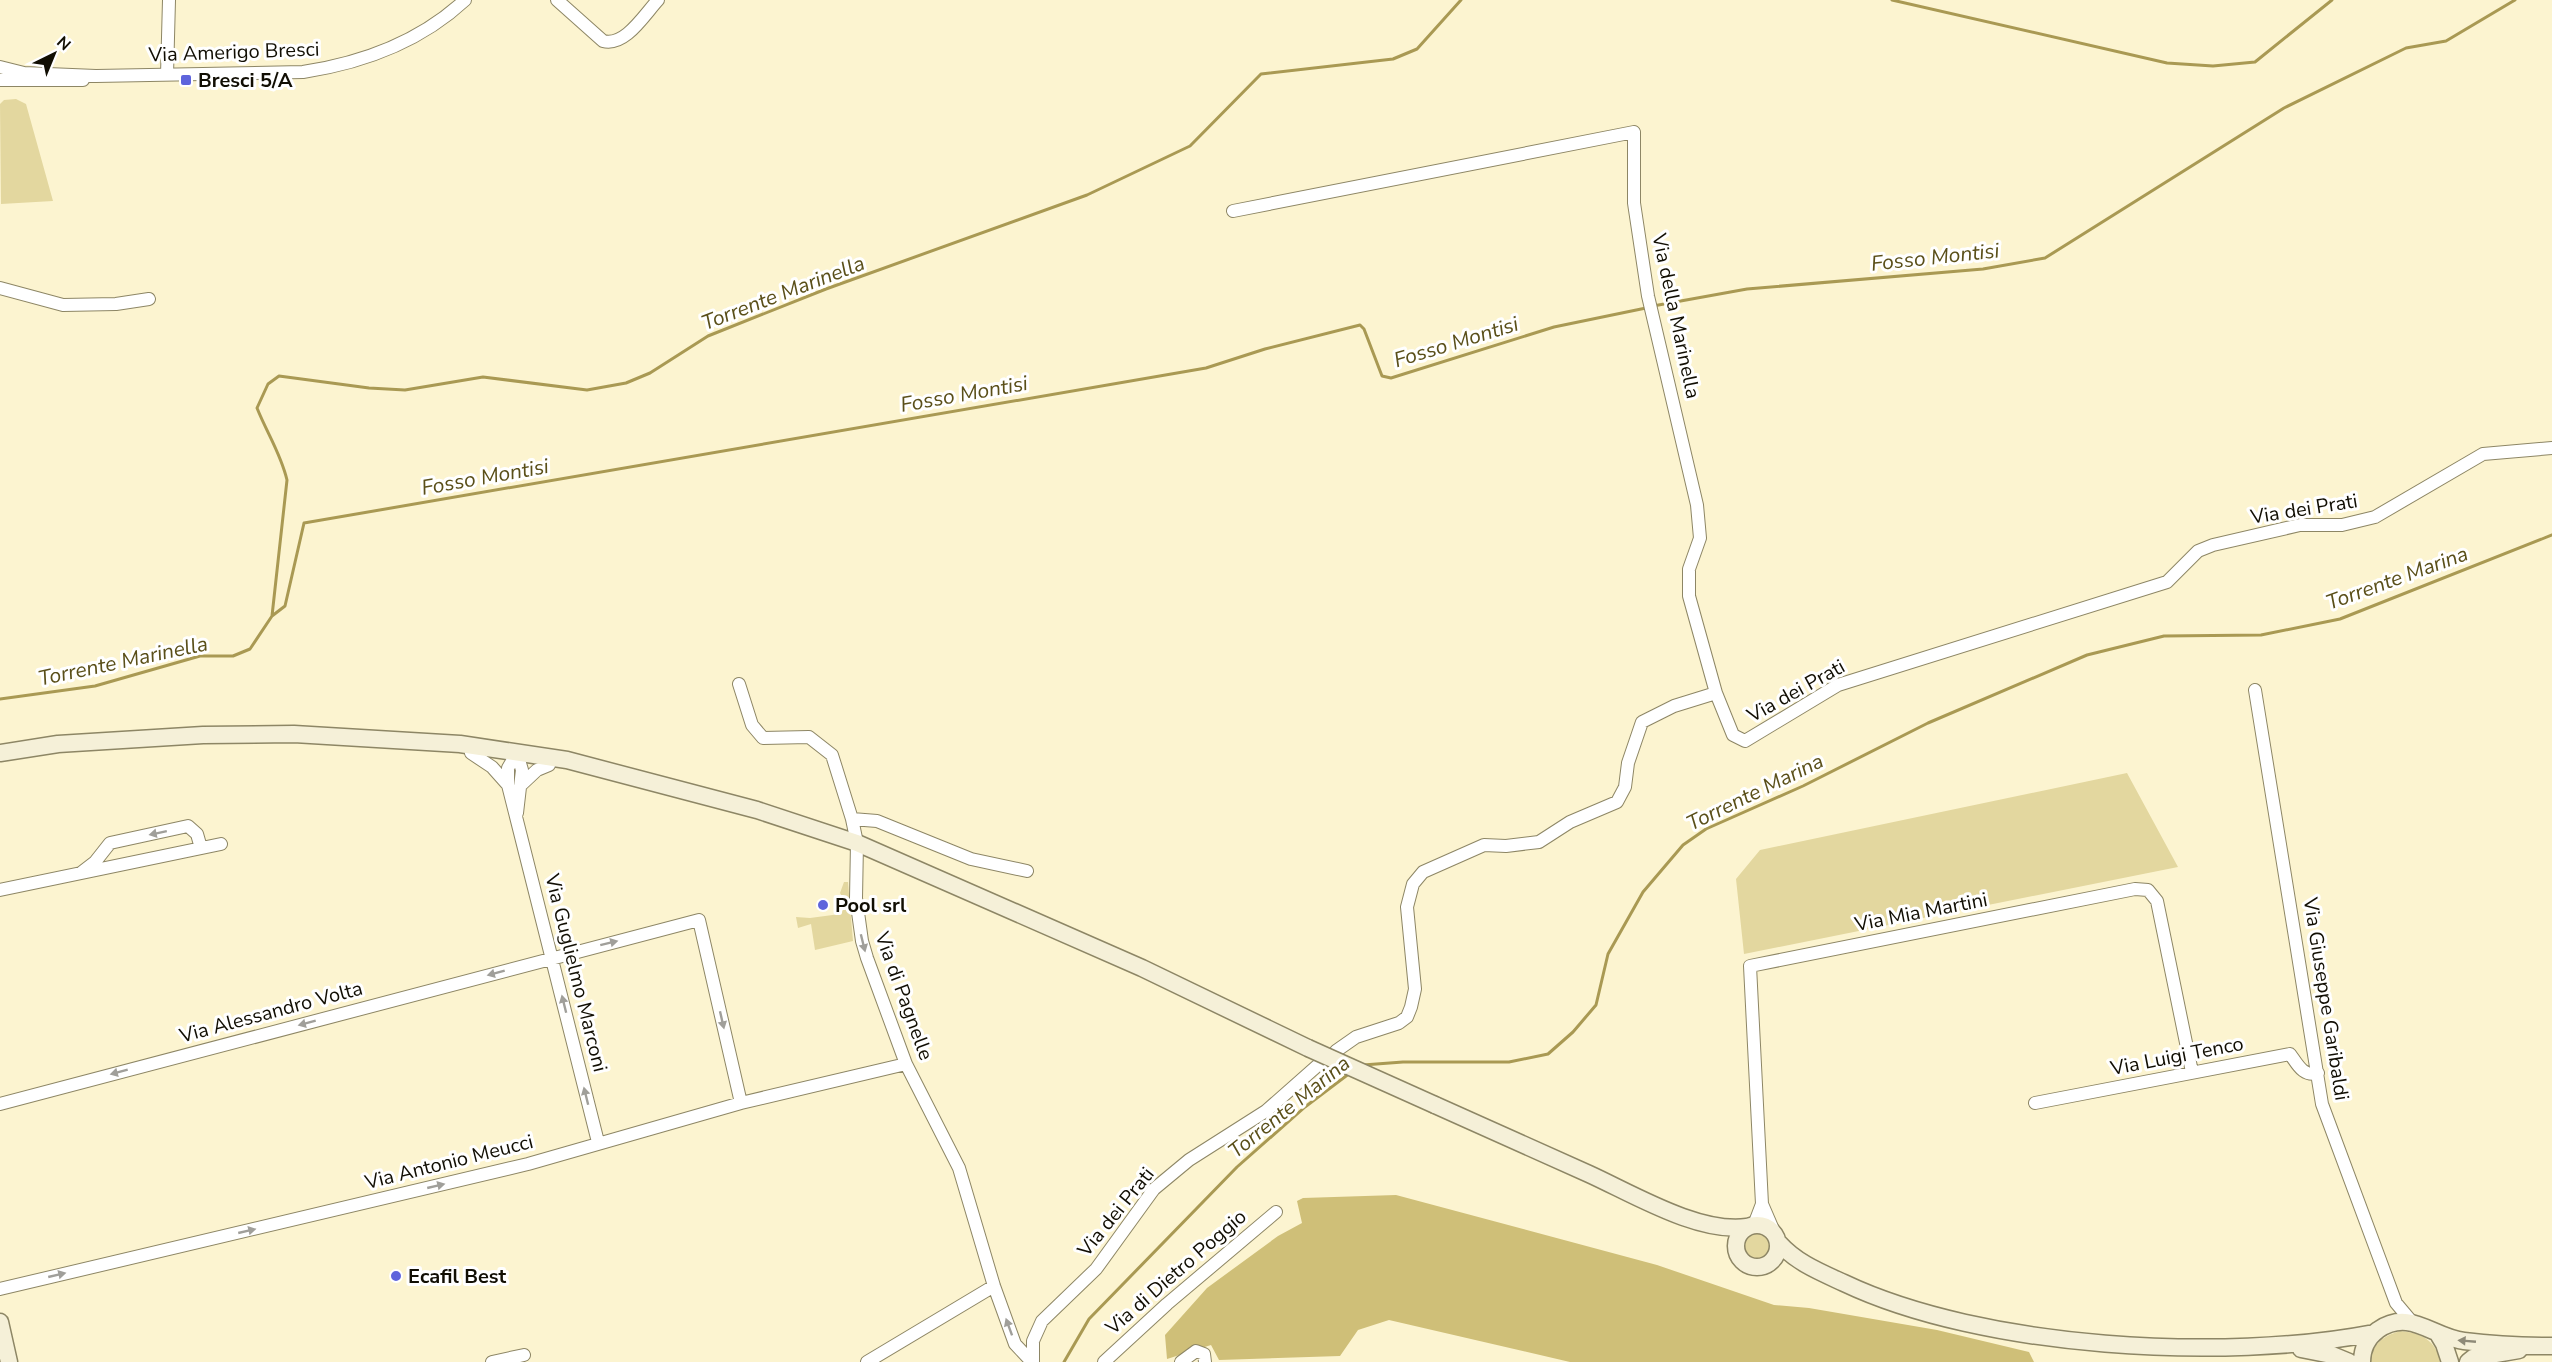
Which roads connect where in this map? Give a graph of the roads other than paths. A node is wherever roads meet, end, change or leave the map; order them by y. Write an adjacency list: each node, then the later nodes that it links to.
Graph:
1 (170, 0): 6 (street)
2 (465, 0): 6 (street, Via Amerigo Bresci)
3 (557, 0): 4 (street)
4 (658, 0)
5 (0, 67): 7 (street, Via Amerigo Bresci)
6 (167, 75): 7 (street, Via Amerigo Bresci)
7 (96, 76): 8 (street, Via Amerigo Bresci)
8 (0, 80)
9 (1233, 211): 15 (street, Via della Marinella)
10 (0, 288): 11 (street)
11 (149, 299)
12 (2552, 448): 15 (street, Via dei Prati)
13 (739, 684): 23 (street, Via di Pagnelle)
14 (2255, 690): 37 (street, Via Giuseppe Garibaldi)
15 (1716, 693): 33 (street)
16 (427, 743): 17 (main road); 18 (main road); 19 (main road)
17 (0, 753)
18 (471, 753): 19 (main road); 22 (street)
19 (516, 758): 20 (main road); 21 (main road); 22 (street, Via Guglielmo Marconi)
20 (549, 765): 21 (main road); 22 (street)
21 (607, 772): 24 (main road)
22 (514, 785): 32 (street, Via Guglielmo Marconi)
23 (852, 819): 24 (street, Via di Pagnelle); 29 (street)
24 (857, 843): 34 (street, Via di Pagnelle, one-way to 34); 44 (main road, bridge)
25 (221, 844): 26 (street)
26 (201, 848): 27 (street, one-way to 27); 28 (street)
27 (101, 853): 28 (street); 30 (street)
28 (111, 868): 30 (street)
29 (1027, 871)
30 (78, 875): 31 (street)
31 (0, 890)
32 (552, 958): 38 (street, Via Alessandro Volta, one-way to 38); 40 (street, Via Alessandro Volta, one-way to 40); 41 (street, Via Guglielmo Marconi, one-way to 32)
33 (1336, 1051)
34 (906, 1064): 38 (street, Via Antonio Meucci); 50 (street, Via di Pagnelle)
35 (1317, 1065): 63 (street, Via dei Prati)
36 (2192, 1072): 37 (street, Via Luigi Tenco); 39 (street, Via Luigi Tenco); 42 (street, Via Mia Martini)
37 (2318, 1073): 52 (street, Via Giuseppe Garibaldi)
38 (741, 1103): 41 (street, Via Antonio Meucci)
39 (2035, 1103)
40 (0, 1104)
41 (597, 1142): 51 (street, Via Antonio Meucci, one-way to 41)
42 (1762, 1204): 45 (street, Via Mia Martini); 46 (street, Via Mia Martini)
43 (1276, 1212): 64 (street, Via di Dietro Poggio)
44 (1713, 1226): 45 (main road); 47 (main road)
45 (1750, 1226): 46 (main road); 47 (main road)
46 (1777, 1239): 48 (main road); 49 (main road)
47 (1736, 1250): 49 (main road)
48 (1798, 1262): 49 (main road); 57 (main road)
49 (1768, 1265)
50 (994, 1286): 62 (street); 63 (street, Via di Pagnelle, one-way to 50)
51 (0, 1289)
52 (2396, 1304): 54 (street, Via Giuseppe Garibaldi); 55 (street)
53 (0, 1322): 60 (main road)
54 (2412, 1322): 55 (main road); 56 (main road)
55 (2379, 1330): 57 (main road); 68 (main road)
56 (2438, 1334): 58 (main road, one-way to 56); 69 (main road)
57 (2285, 1346): 67 (main road)
58 (2546, 1346): 70 (main road)
59 (524, 1355): 61 (street)
60 (9, 1362)
61 (492, 1362)
62 (867, 1362)
63 (1032, 1362)
64 (1104, 1362)
65 (1181, 1362): 66 (street)
66 (1205, 1362)
67 (2349, 1362)
68 (2362, 1362)
69 (2450, 1362)
70 (2468, 1362)

